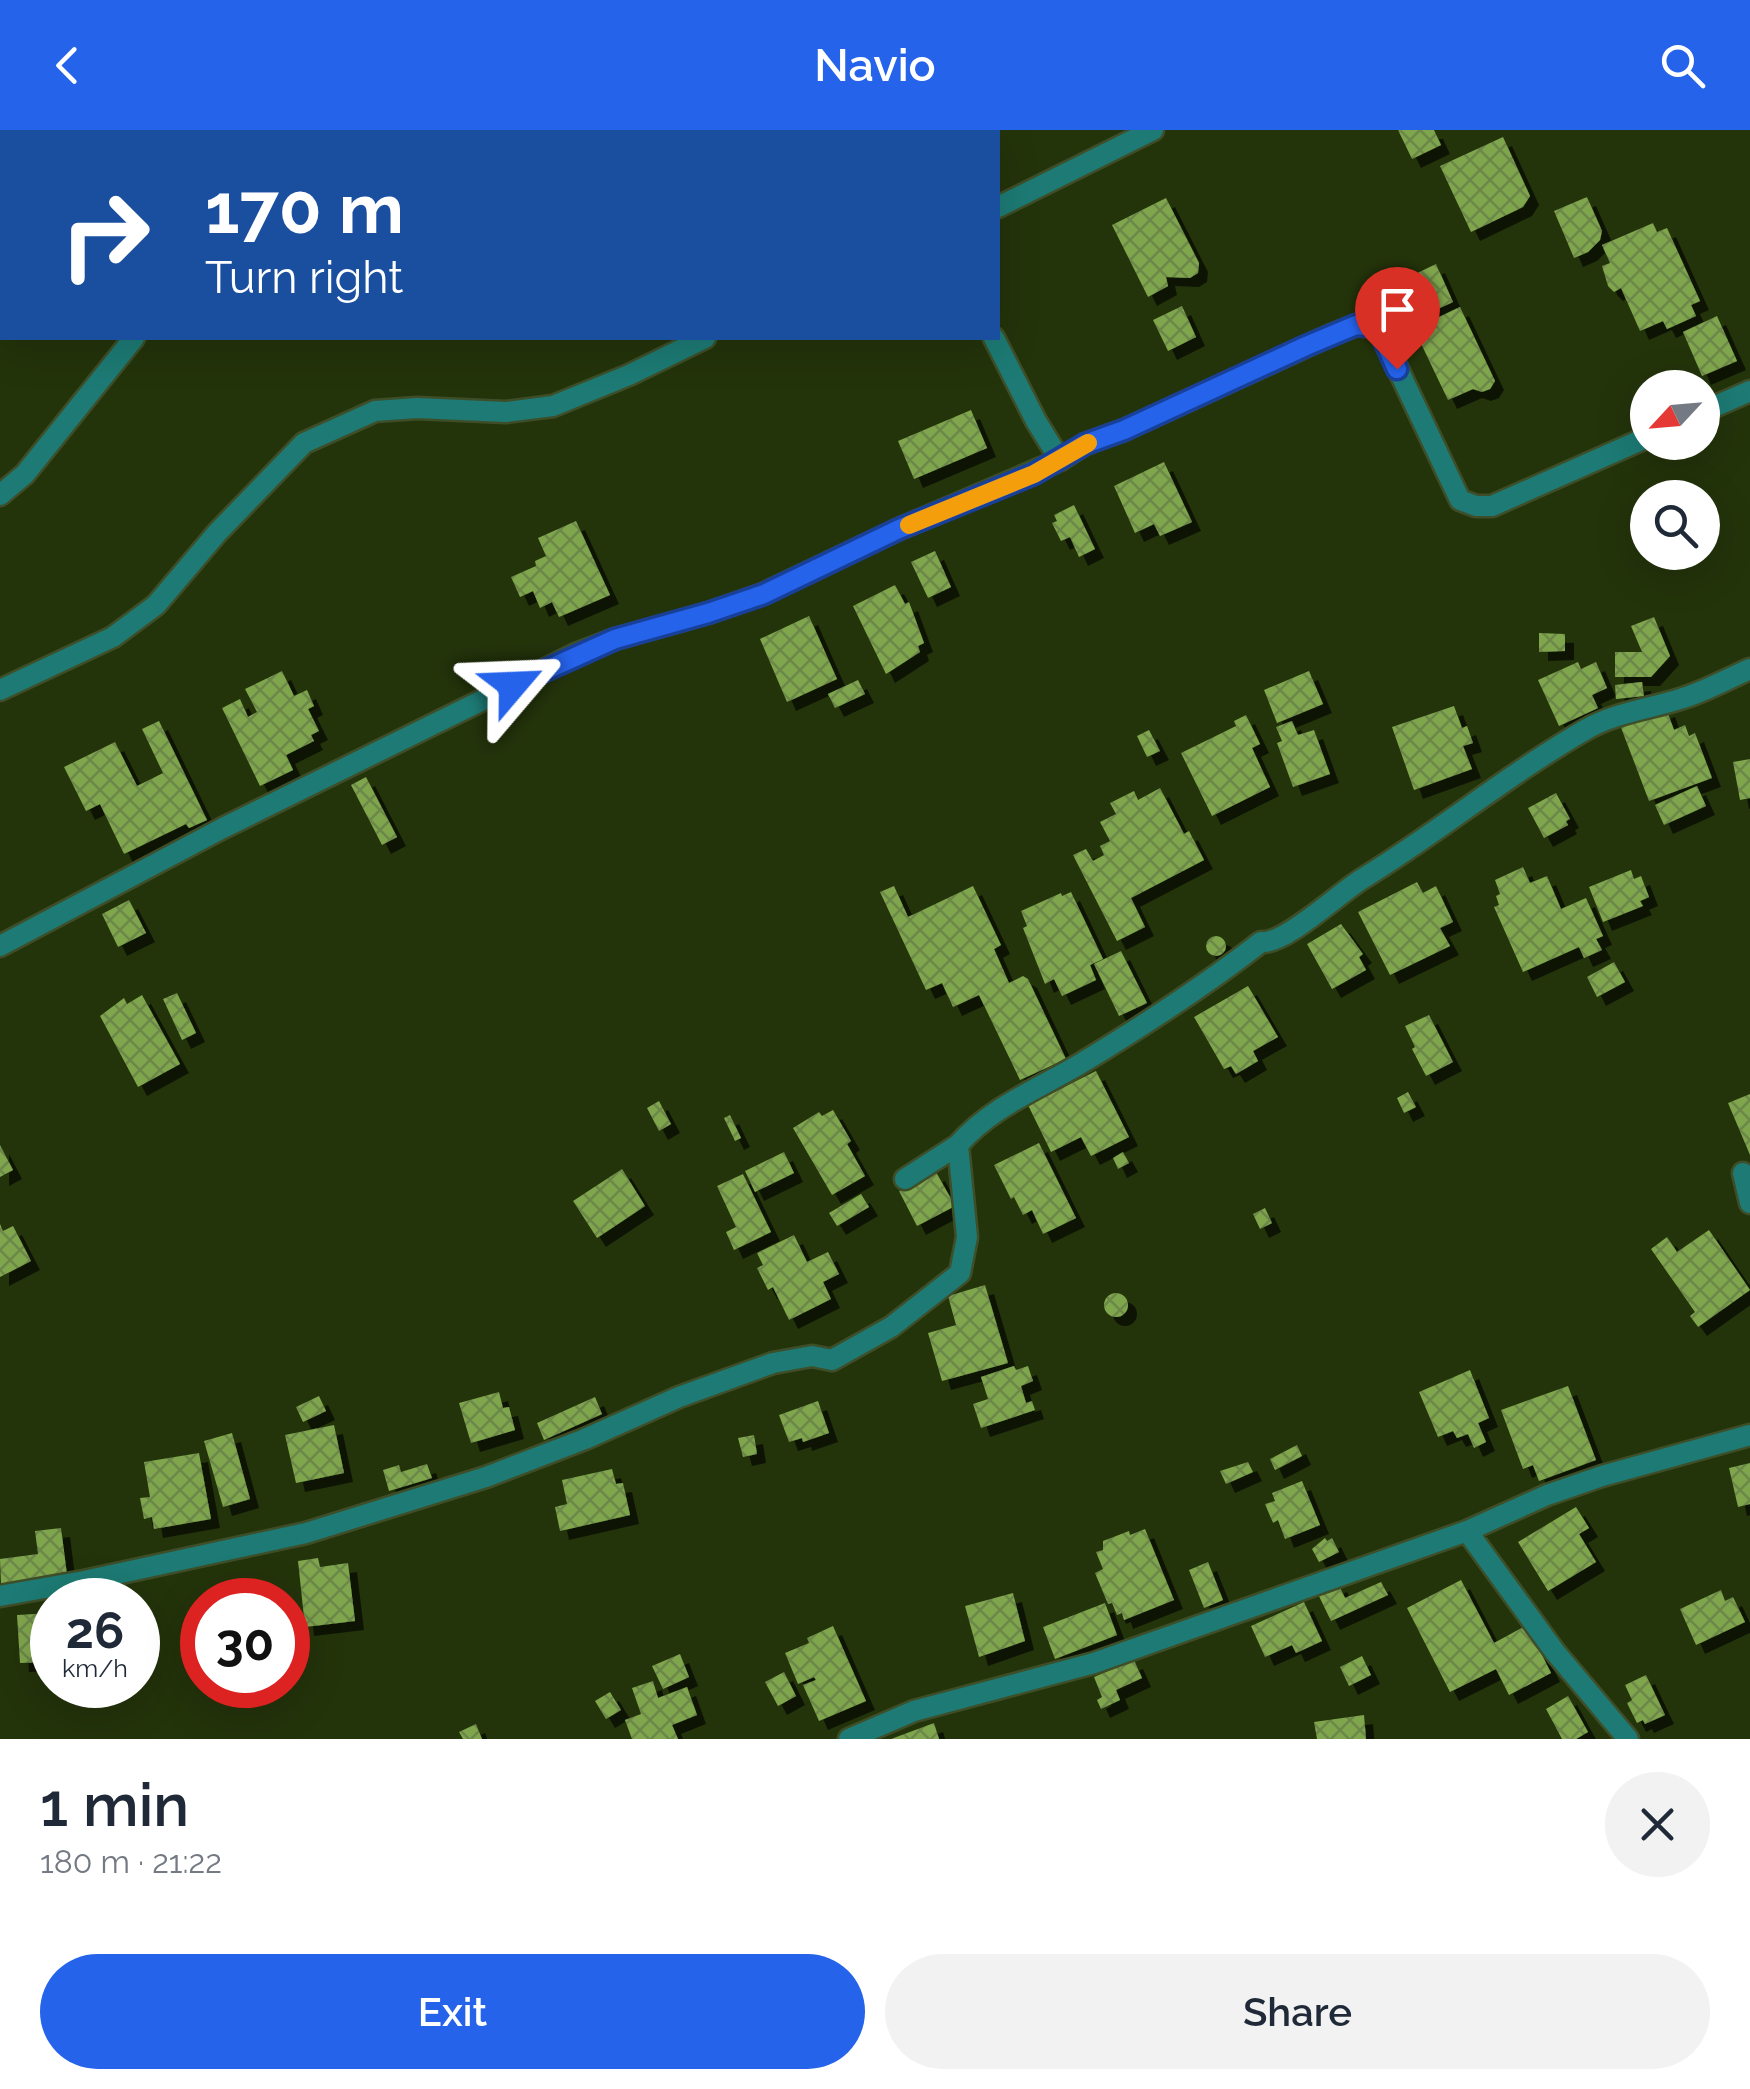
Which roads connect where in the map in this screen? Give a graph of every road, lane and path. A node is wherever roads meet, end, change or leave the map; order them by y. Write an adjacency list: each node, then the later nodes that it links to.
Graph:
1 (1153, 130): 2 (street)
2 (1000, 206)
3 (132, 340): 10 (street)
4 (695, 340): 12 (street)
5 (995, 340): 9 (street)
6 (1750, 391): 7 (street)
7 (1720, 404)
8 (1630, 445): 9 (street)
9 (1060, 460): 13 (street)
10 (0, 496)
11 (1750, 669): 14 (street)
12 (0, 690)
13 (0, 946)
14 (958, 1145): 16 (street); 20 (street)
15 (1742, 1173): 17 (street)
16 (906, 1180)
17 (1750, 1203)
18 (1750, 1435): 19 (street)
19 (1467, 1531): 21 (street); 22 (street)
20 (0, 1596)
21 (849, 1739)
22 (1628, 1739)

